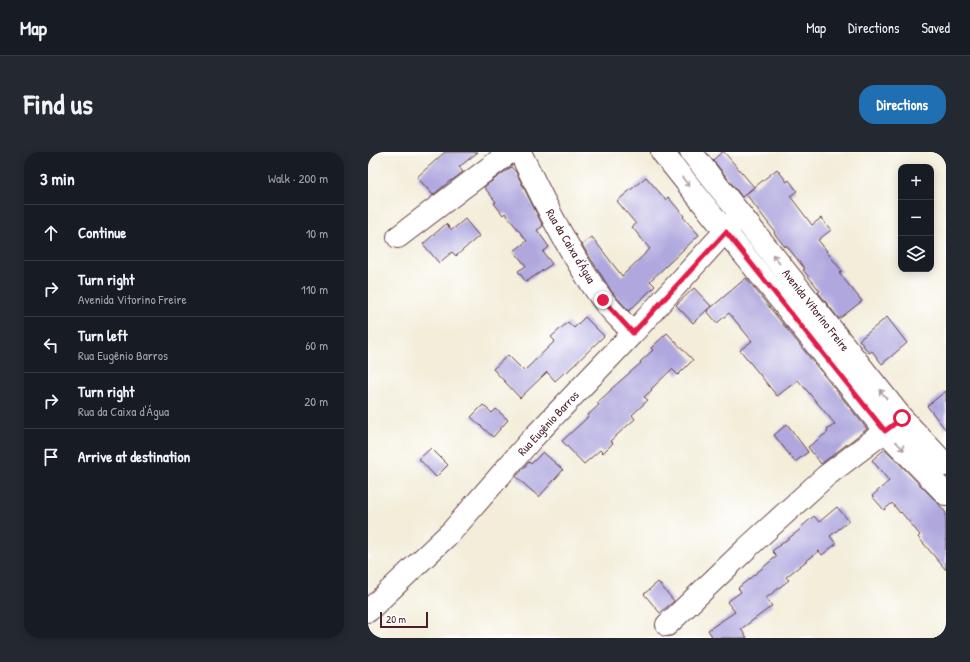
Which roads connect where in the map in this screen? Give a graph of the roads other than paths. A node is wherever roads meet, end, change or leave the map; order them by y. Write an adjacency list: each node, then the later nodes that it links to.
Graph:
1 (510, 152): 7 (street)
2 (520, 152): 8 (street, Rua da Caixa d'Água)
3 (662, 152): 6 (street, Avenida Vitorino Freire, one-way to 6)
4 (691, 152): 5 (street, Avenida Vitorino Freire)
5 (740, 214): 6 (street, Rua Eugênio Barros); 9 (street, Avenida Vitorino Freire, one-way to 5)
6 (726, 232): 8 (street, Rua Eugênio Barros); 9 (street, Avenida Vitorino Freire)
7 (398, 237)
8 (633, 333): 12 (street, Rua Eugênio Barros)
9 (893, 424): 10 (street, Avenida Vitorino Freire); 11 (street, Avenida Vitorino Freire, one-way to 11); 13 (street)
10 (946, 465)
11 (946, 494)
12 (368, 611)
13 (667, 625)

